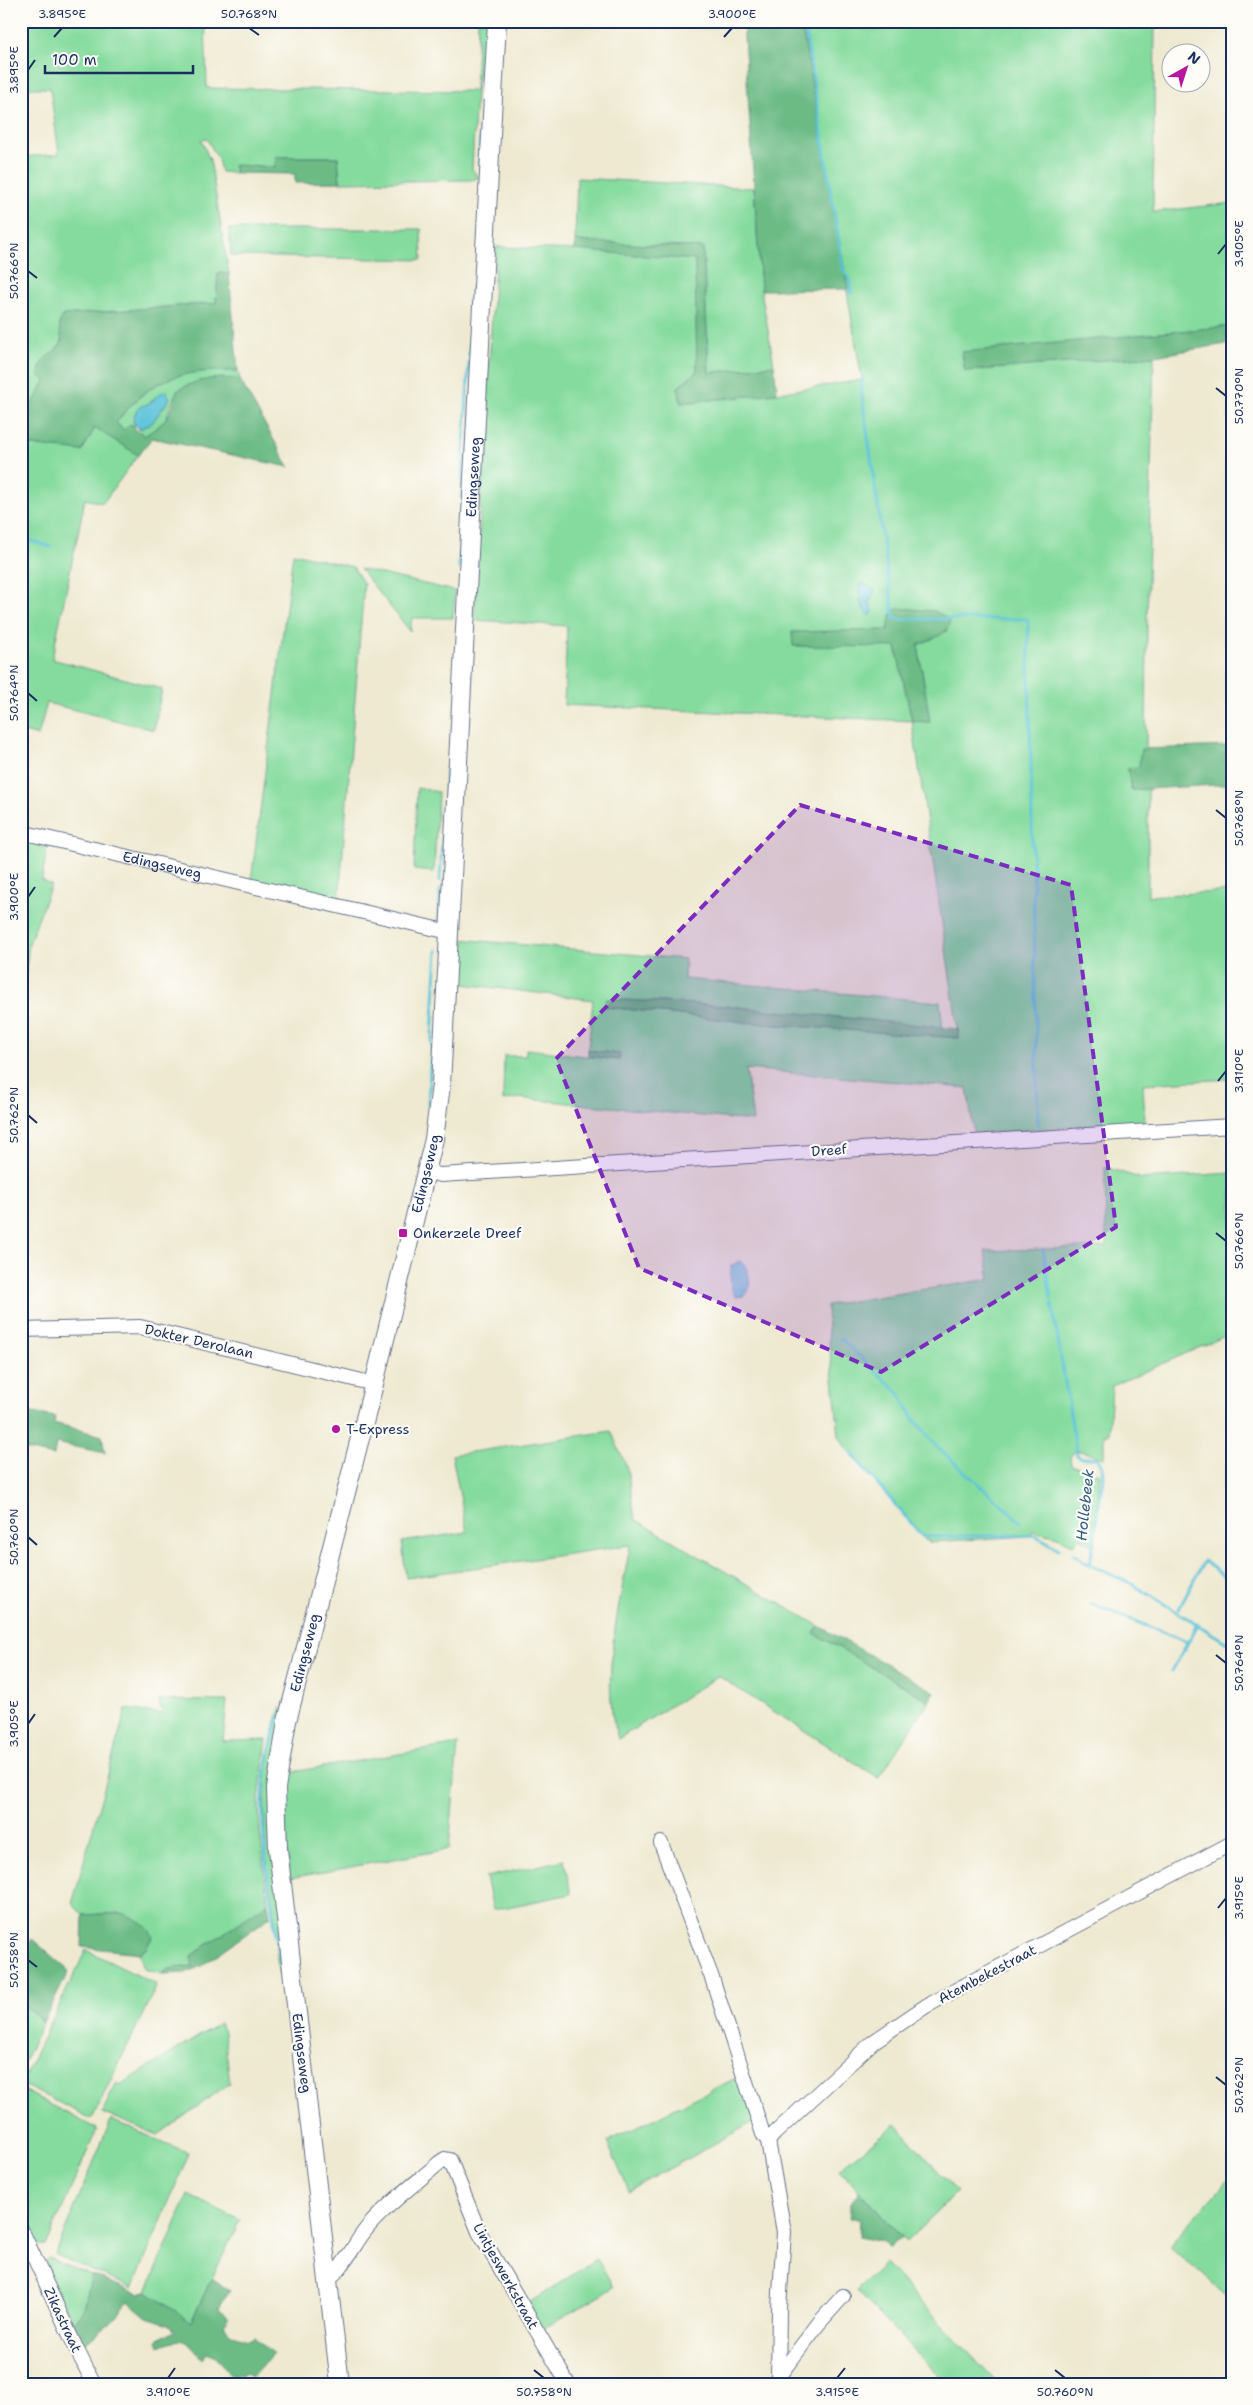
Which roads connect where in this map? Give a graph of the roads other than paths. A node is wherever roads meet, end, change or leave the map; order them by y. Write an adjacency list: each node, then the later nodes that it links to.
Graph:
1 (497, 21): 3 (main road, Edingseweg)
2 (21, 832): 3 (street, Edingseweg)
3 (449, 932): 5 (main road, Edingseweg)
4 (1232, 1126): 5 (street, Dreef)
5 (426, 1172): 7 (main road, Edingseweg)
6 (21, 1330): 7 (street, Dokter Derolaan)
7 (374, 1384): 12 (main road, Edingseweg)
8 (661, 1843): 10 (street)
9 (1232, 1843): 10 (street, Atembekestraat)
10 (768, 2141): 14 (street)
11 (21, 2229): 15 (street, Zikastraat)
12 (327, 2280): 16 (main road, Edingseweg); 17 (street, Lintjeswerkstraat)
13 (843, 2296): 14 (street)
14 (776, 2382)
15 (94, 2384)
16 (340, 2384)
17 (568, 2384)

